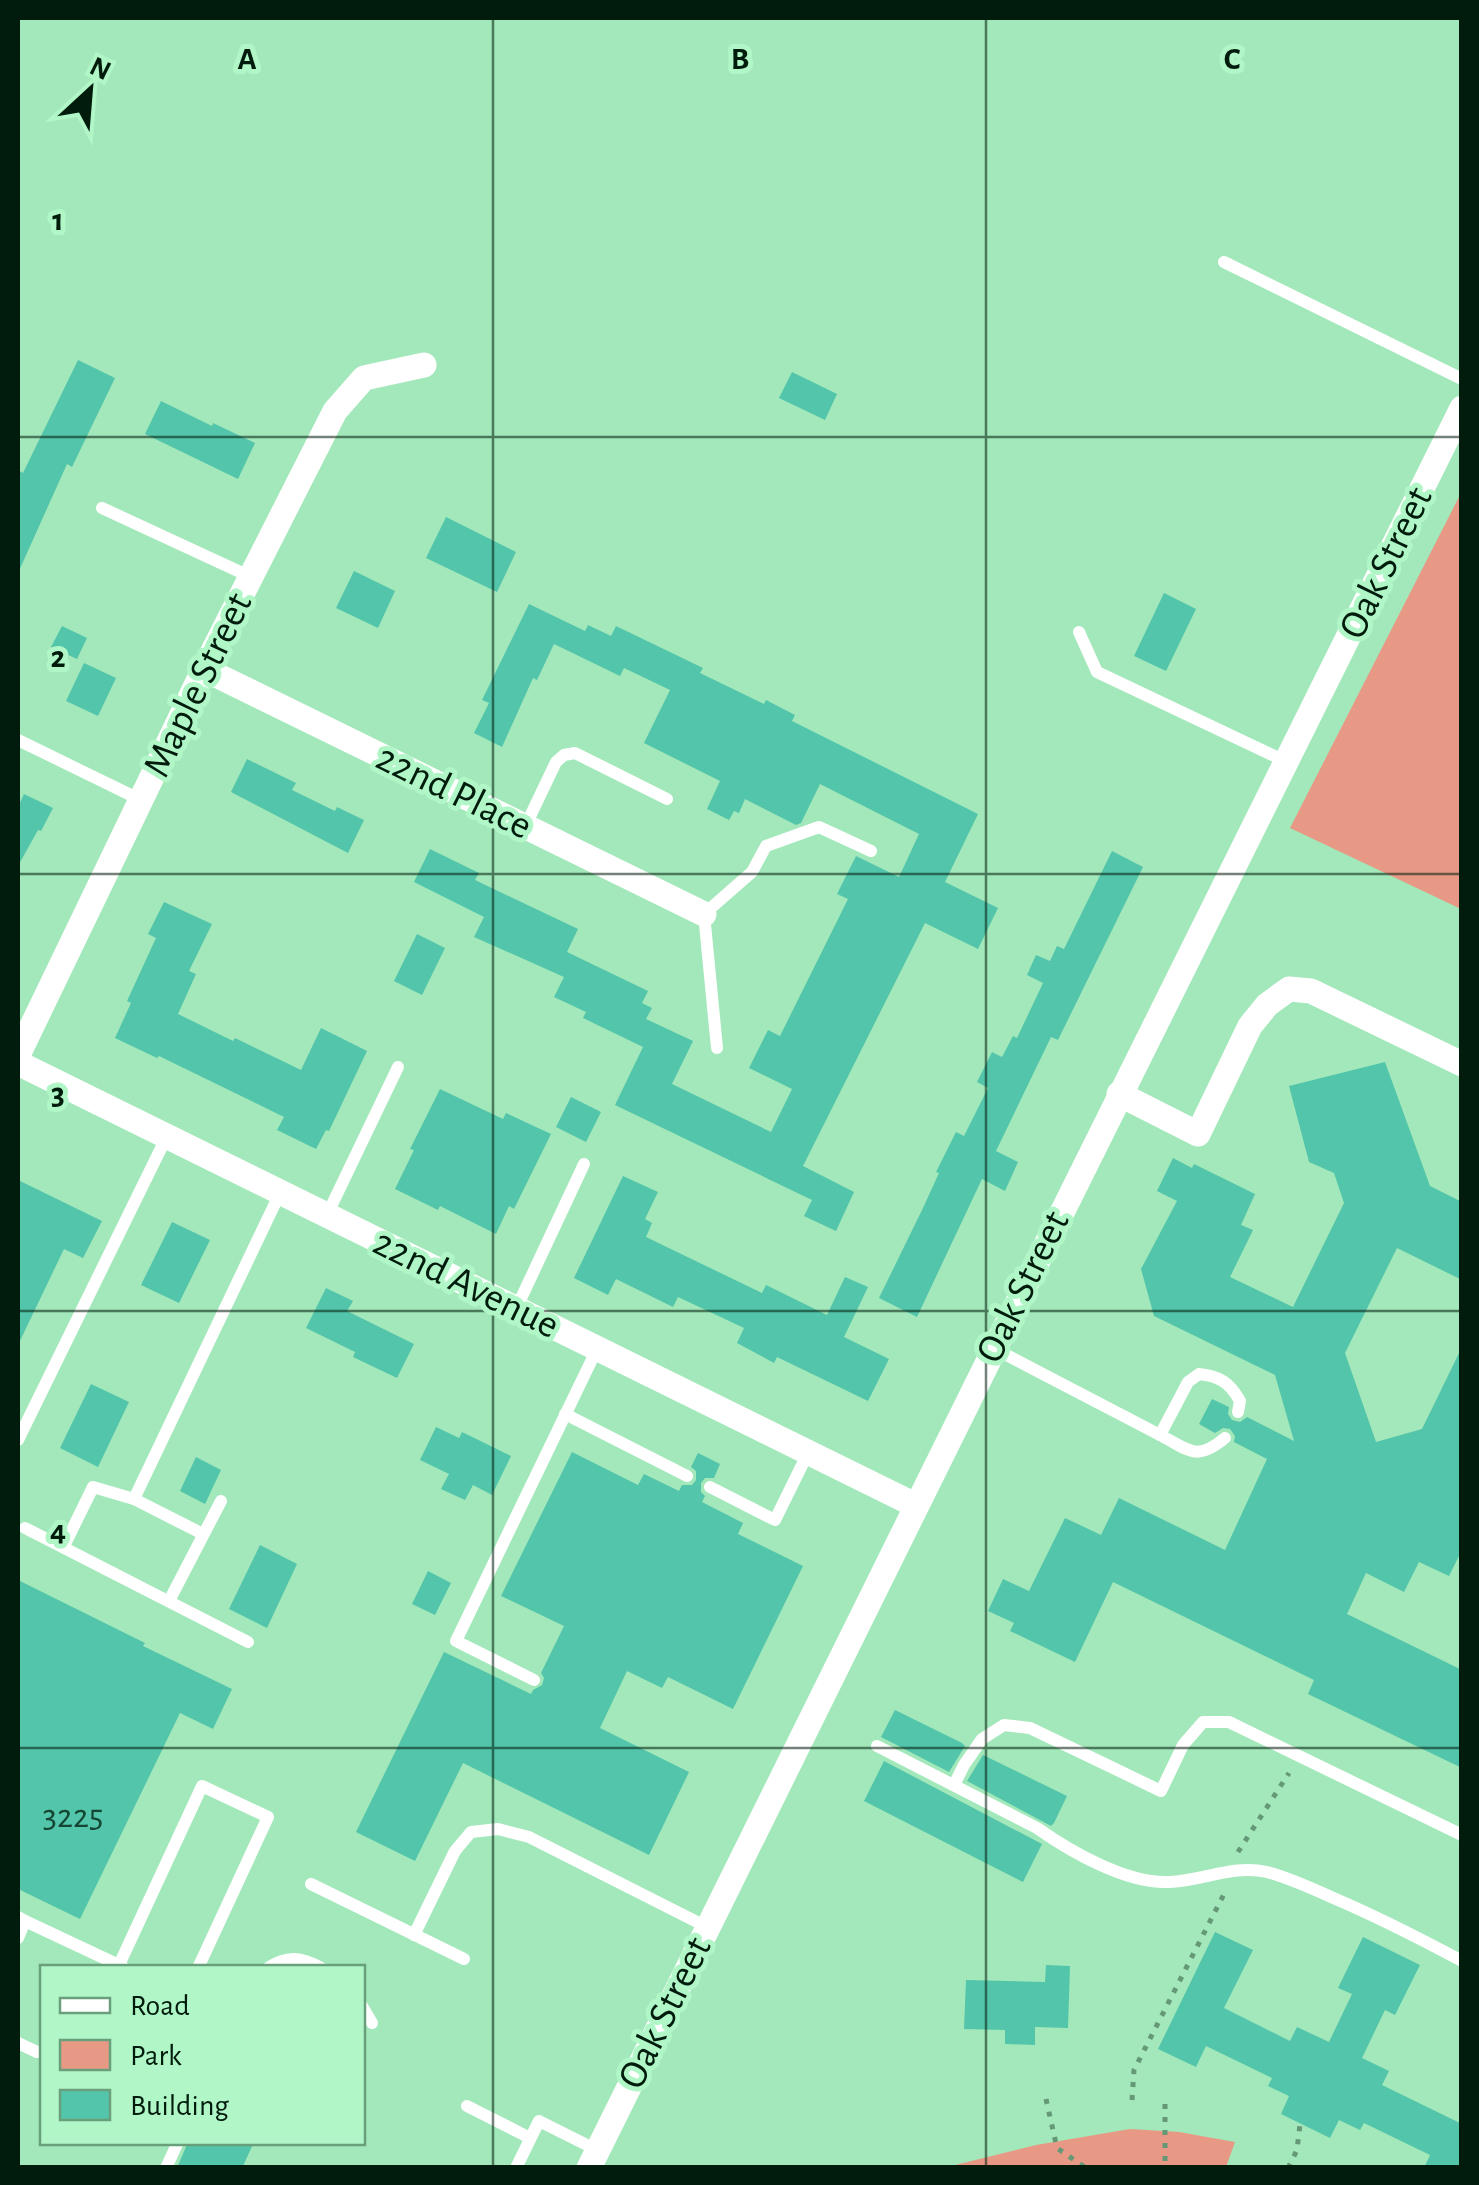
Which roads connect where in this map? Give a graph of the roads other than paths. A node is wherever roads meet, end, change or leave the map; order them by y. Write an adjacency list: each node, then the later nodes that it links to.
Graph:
1 (1224, 262): 3 (lane)
2 (424, 364): 6 (street, Maple Street)
3 (1462, 379)
4 (1462, 408): 10 (street, Oak Street)
5 (102, 508): 6 (lane)
6 (251, 577): 8 (street, Maple Street)
7 (1079, 632): 10 (lane)
8 (204, 669): 12 (street, Maple Street); 13 (street, 22nd Place)
9 (18, 740): 12 (lane)
10 (1288, 762): 21 (street, Oak Street)
11 (667, 799): 13 (lane)
12 (141, 800): 17 (street, Maple Street)
13 (525, 827): 15 (street, 22nd Place)
14 (871, 851): 15 (lane)
15 (704, 914): 16 (lane)
16 (717, 1048)
17 (18, 1055)
18 (18, 1063): 22 (street, 22nd Avenue)
19 (1462, 1064): 21 (street)
20 (398, 1067): 25 (lane)
21 (1119, 1094): 27 (street, Oak Street)
22 (167, 1136): 24 (street, 22nd Avenue); 33 (lane)
23 (584, 1164): 26 (lane)
24 (280, 1192): 25 (street, 22nd Avenue); 37 (lane)
25 (326, 1215): 26 (street, 22nd Avenue)
26 (516, 1308): 28 (street, 22nd Avenue)
27 (993, 1348): 31 (lane); 39 (street, Oak Street)
28 (597, 1349): 30 (lane); 34 (street, 22nd Avenue)
29 (1238, 1412): 31 (lane)
30 (565, 1414): 35 (lane); 45 (lane)
31 (1160, 1435): 32 (lane)
32 (1225, 1438)
33 (18, 1440)
34 (808, 1453): 36 (lane); 39 (street, 22nd Avenue)
35 (687, 1476)
36 (710, 1487)
37 (134, 1500): 41 (lane); 42 (lane)
38 (221, 1502): 41 (lane)
39 (914, 1505): 51 (street, Oak Street)
40 (24, 1528): 42 (lane)
41 (203, 1534): 43 (lane)
42 (64, 1546): 43 (lane)
43 (169, 1600): 44 (lane)
44 (248, 1642)
45 (534, 1680)
46 (877, 1746): 47 (lane)
47 (954, 1786): 48 (lane); 55 (lane)
48 (1462, 1834)
49 (311, 1884): 52 (lane)
50 (22, 1919): 53 (lane); 56 (lane)
51 (707, 1928): 52 (lane); 68 (street, Oak Street)
52 (414, 1934): 54 (lane)
53 (18, 1938)
54 (464, 1959)
55 (1462, 1961)
56 (120, 1965)
57 (122, 1965): 58 (lane)
58 (199, 1965)
59 (272, 1965): 60 (lane)
60 (315, 1965)
61 (365, 2011): 62 (lane)
62 (372, 2023)
63 (18, 2043): 64 (lane)
64 (38, 2052)
65 (466, 2106): 66 (lane)
66 (530, 2138): 68 (lane); 70 (lane)
67 (177, 2145): 69 (lane)
68 (593, 2159)
69 (166, 2168)
70 (516, 2168)

